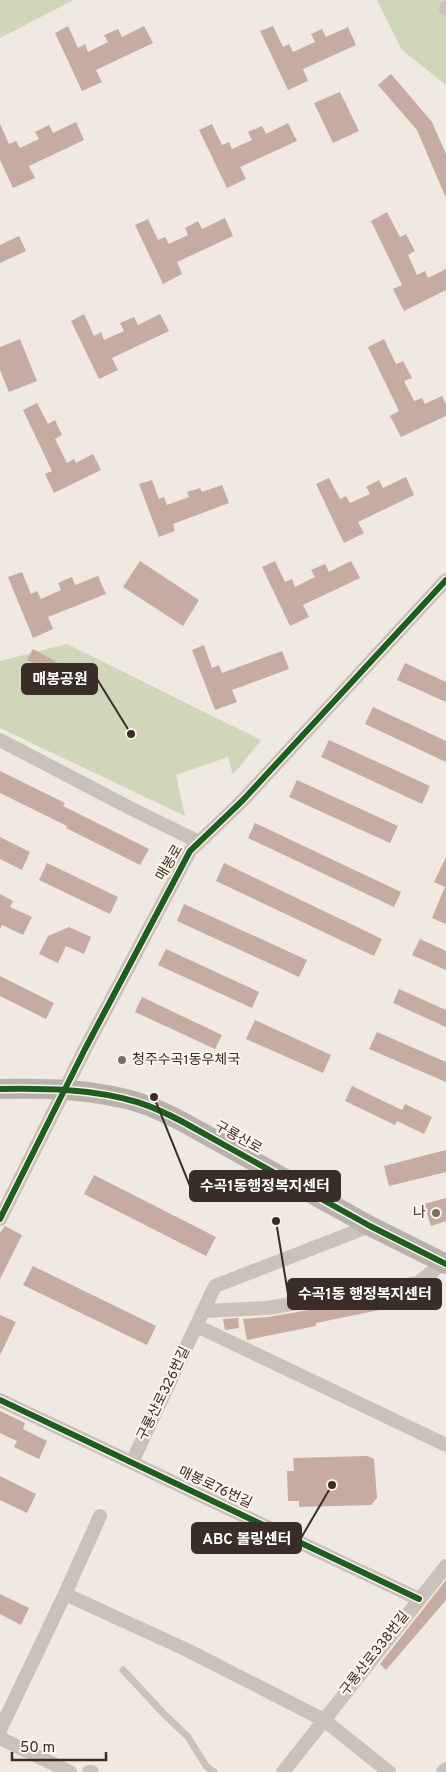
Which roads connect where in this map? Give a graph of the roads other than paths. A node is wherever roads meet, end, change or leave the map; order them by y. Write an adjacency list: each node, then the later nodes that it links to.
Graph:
1 (446, 580): 3 (street, 매봉로)
2 (1, 739): 3 (street)
3 (199, 842): 5 (street, 매봉로)
4 (0, 1089): 5 (street, 구룡산로)
5 (65, 1091): 6 (street, 매봉로); 7 (street, 구룡산로)
6 (0, 1219)
7 (370, 1226): 8 (street, 구룡산로); 9 (street, 구룡산로326번길)
8 (444, 1264): 9 (street)
9 (203, 1311): 10 (street, 구룡산로326번길)
10 (197, 1326): 12 (street); 13 (street, 구룡산로326번길)
11 (0, 1400): 13 (street, 매봉로76번길)
12 (446, 1445)
13 (132, 1462): 17 (street, 매봉로76번길)
14 (100, 1516): 16 (street)
15 (446, 1566): 17 (street, 구룡산로338번길)
16 (65, 1594): 19 (street); 20 (street)
17 (419, 1599): 19 (street, 구룡산로338번길)
18 (123, 1670): 24 (lane)
19 (324, 1720): 25 (street, 구룡산로338번길); 26 (street)
20 (0, 1730)
21 (0, 1738): 23 (street)
22 (446, 1768): 27 (street)
23 (65, 1771)
24 (214, 1772)
25 (283, 1772)
26 (389, 1772)
27 (443, 1772)

